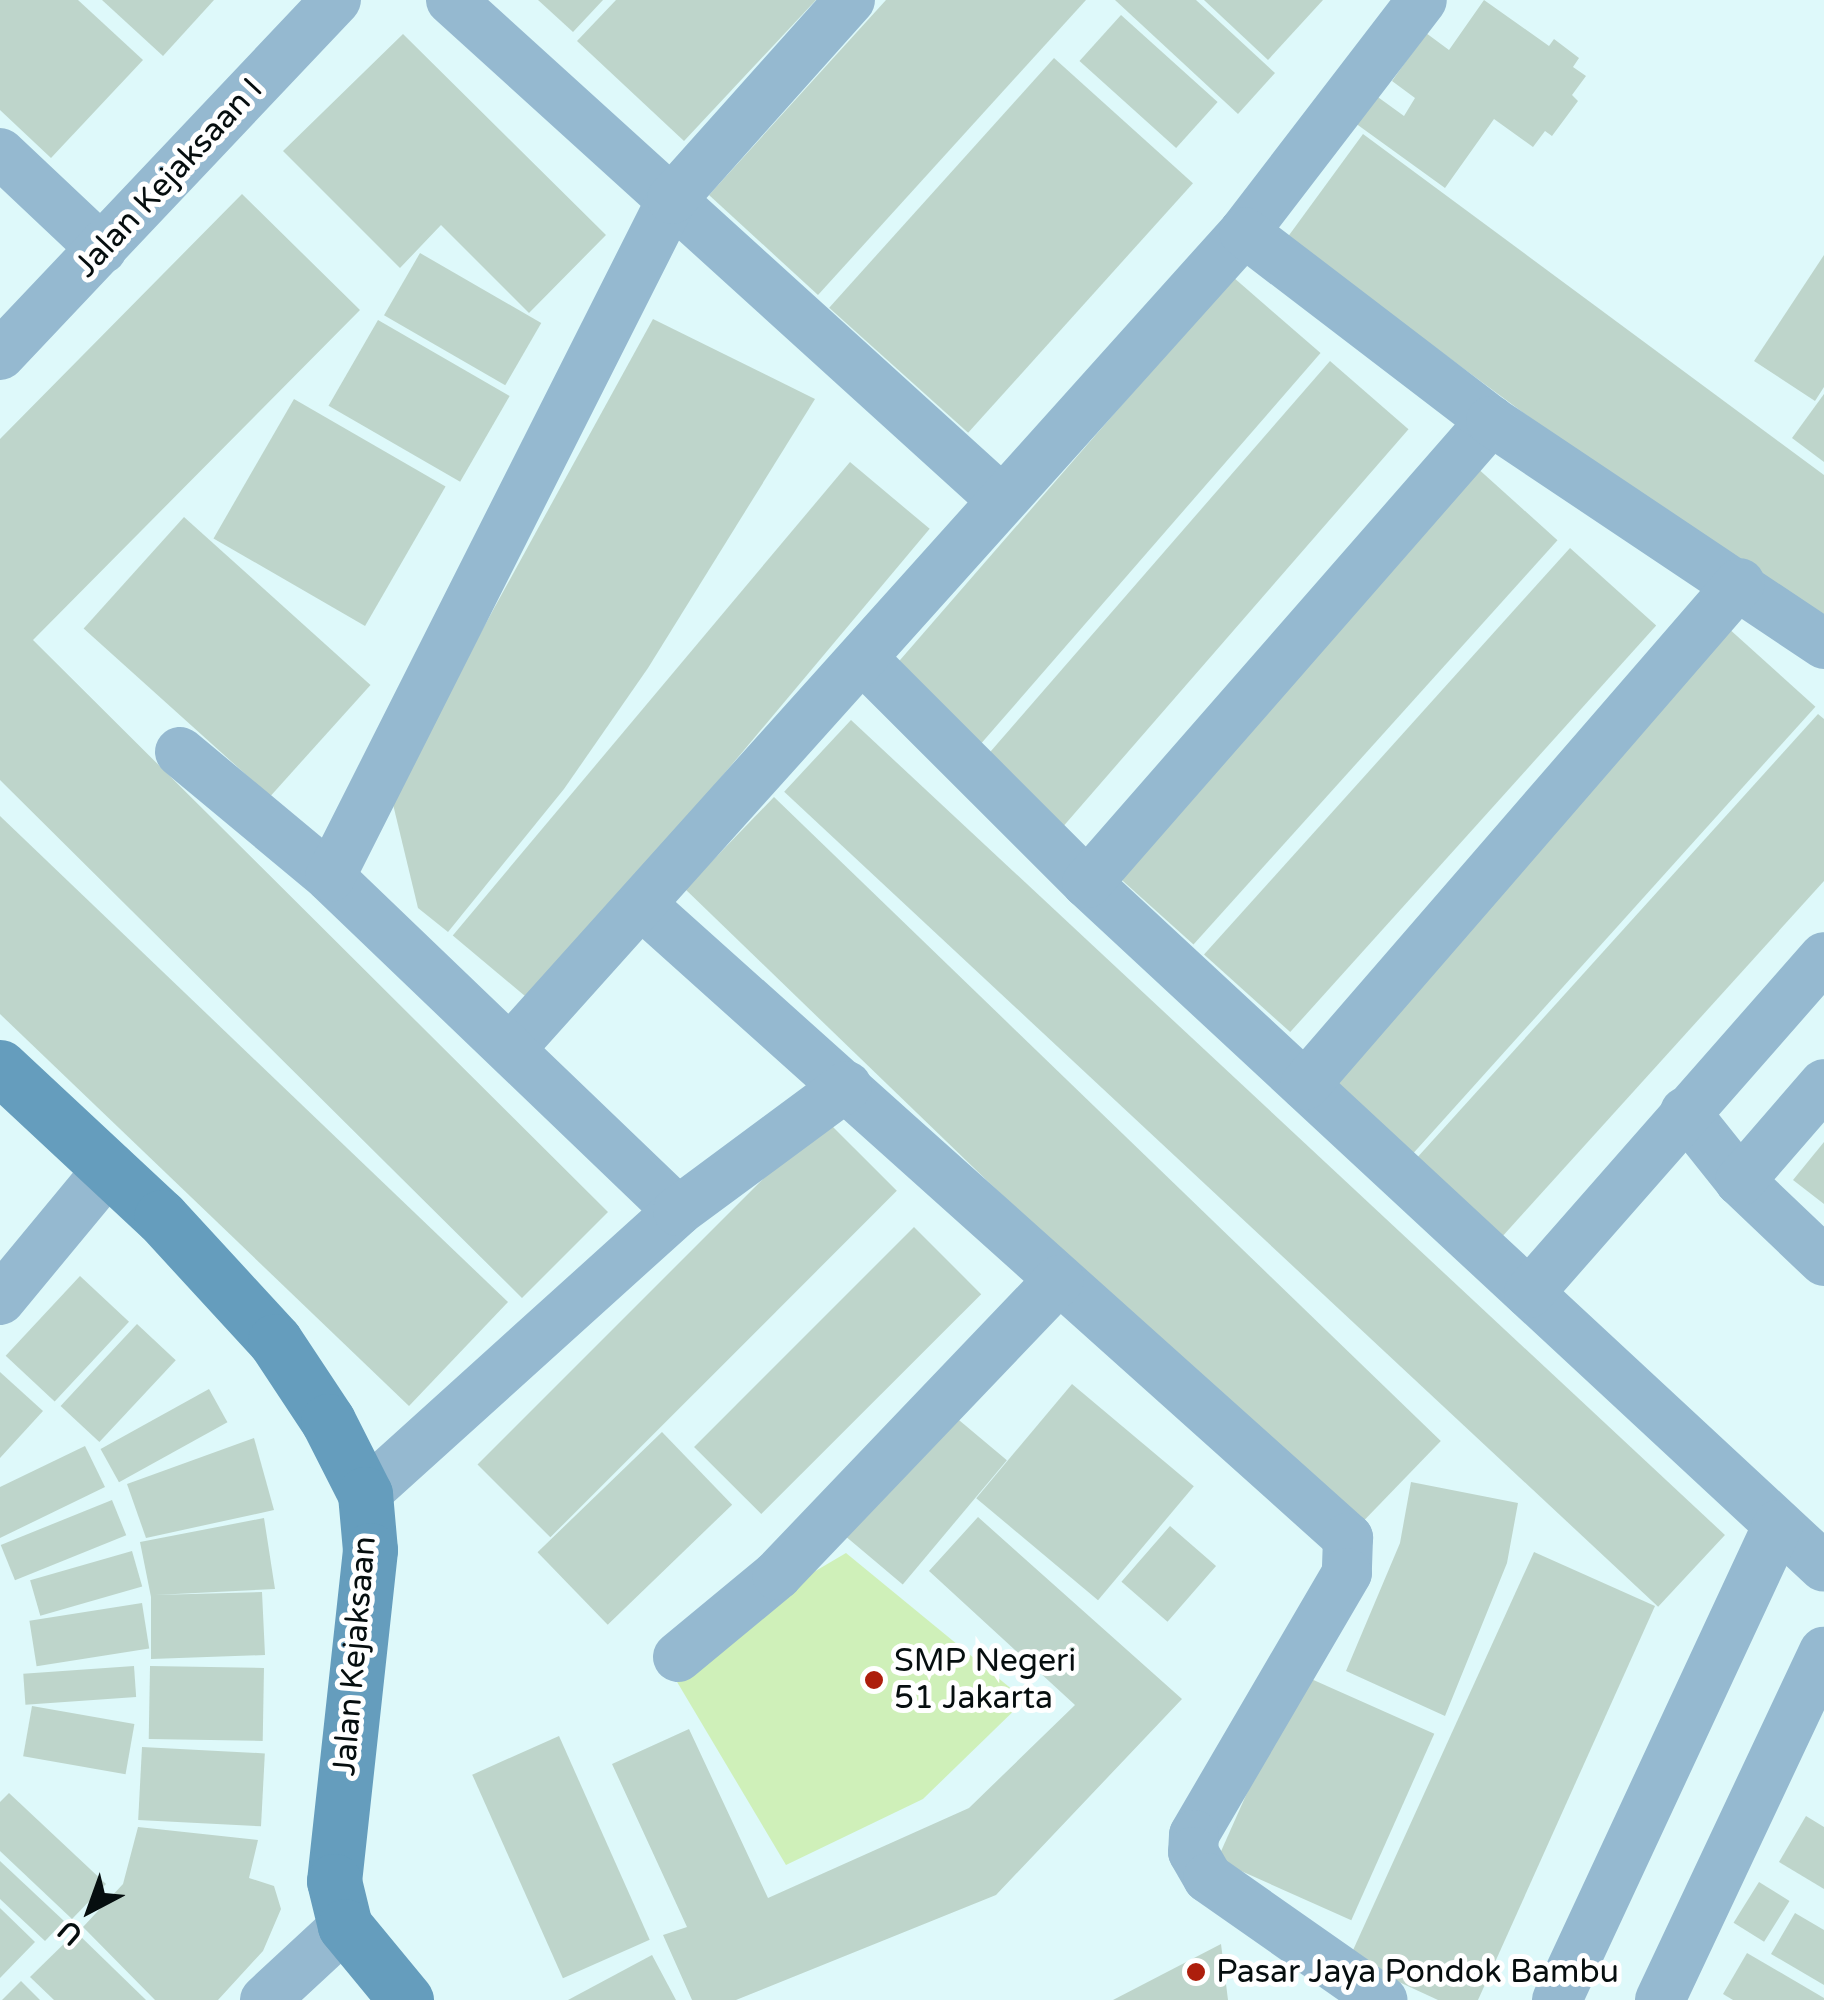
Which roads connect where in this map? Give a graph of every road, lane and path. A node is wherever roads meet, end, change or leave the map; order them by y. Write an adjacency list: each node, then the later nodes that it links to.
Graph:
1 (336, 0): 8 (street, Jalan Kejaksaan I)
2 (451, 0): 6 (street)
3 (850, 0): 6 (street)
4 (1422, 0): 7 (street)
5 (0, 152): 8 (street)
6 (672, 199): 11 (street); 16 (street)
7 (1244, 232): 10 (street); 11 (street)
8 (102, 250): 9 (street, Jalan Kejaksaan I)
9 (0, 355)
10 (1491, 421): 12 (street); 17 (street)
11 (1002, 500): 14 (street)
12 (1740, 583): 13 (street); 24 (street)
13 (1824, 644)
14 (862, 660): 17 (street); 18 (street)
15 (180, 752): 16 (street)
16 (330, 876): 20 (street)
17 (1088, 883): 24 (street)
18 (644, 906): 20 (street); 23 (street)
19 (1824, 957): 25 (street)
20 (512, 1046): 28 (street)
21 (0, 1067): 26 (street, Jalan Kejaksaan)
22 (1824, 1084): 27 (street)
23 (847, 1086): 28 (street); 30 (street)
24 (1305, 1086): 31 (street)
25 (1685, 1112): 27 (street); 31 (street)
26 (110, 1167): 32 (street); 33 (street, Jalan Kejaksaan)
27 (1740, 1181): 29 (street)
28 (678, 1211): 33 (street)
29 (1824, 1262)
30 (1059, 1280): 37 (street); 41 (street)
31 (1529, 1293): 34 (street)
32 (0, 1300)
33 (365, 1494): 38 (street, Jalan Kejaksaan)
34 (1778, 1525): 35 (street); 42 (street)
35 (1824, 1567)
36 (1824, 1652): 43 (street)
37 (678, 1657)
38 (345, 1926): 39 (street); 40 (street, Jalan Kejaksaan)
39 (265, 2000)
40 (406, 2000)
41 (1382, 2000)
42 (1557, 2000)
43 (1660, 2000)

